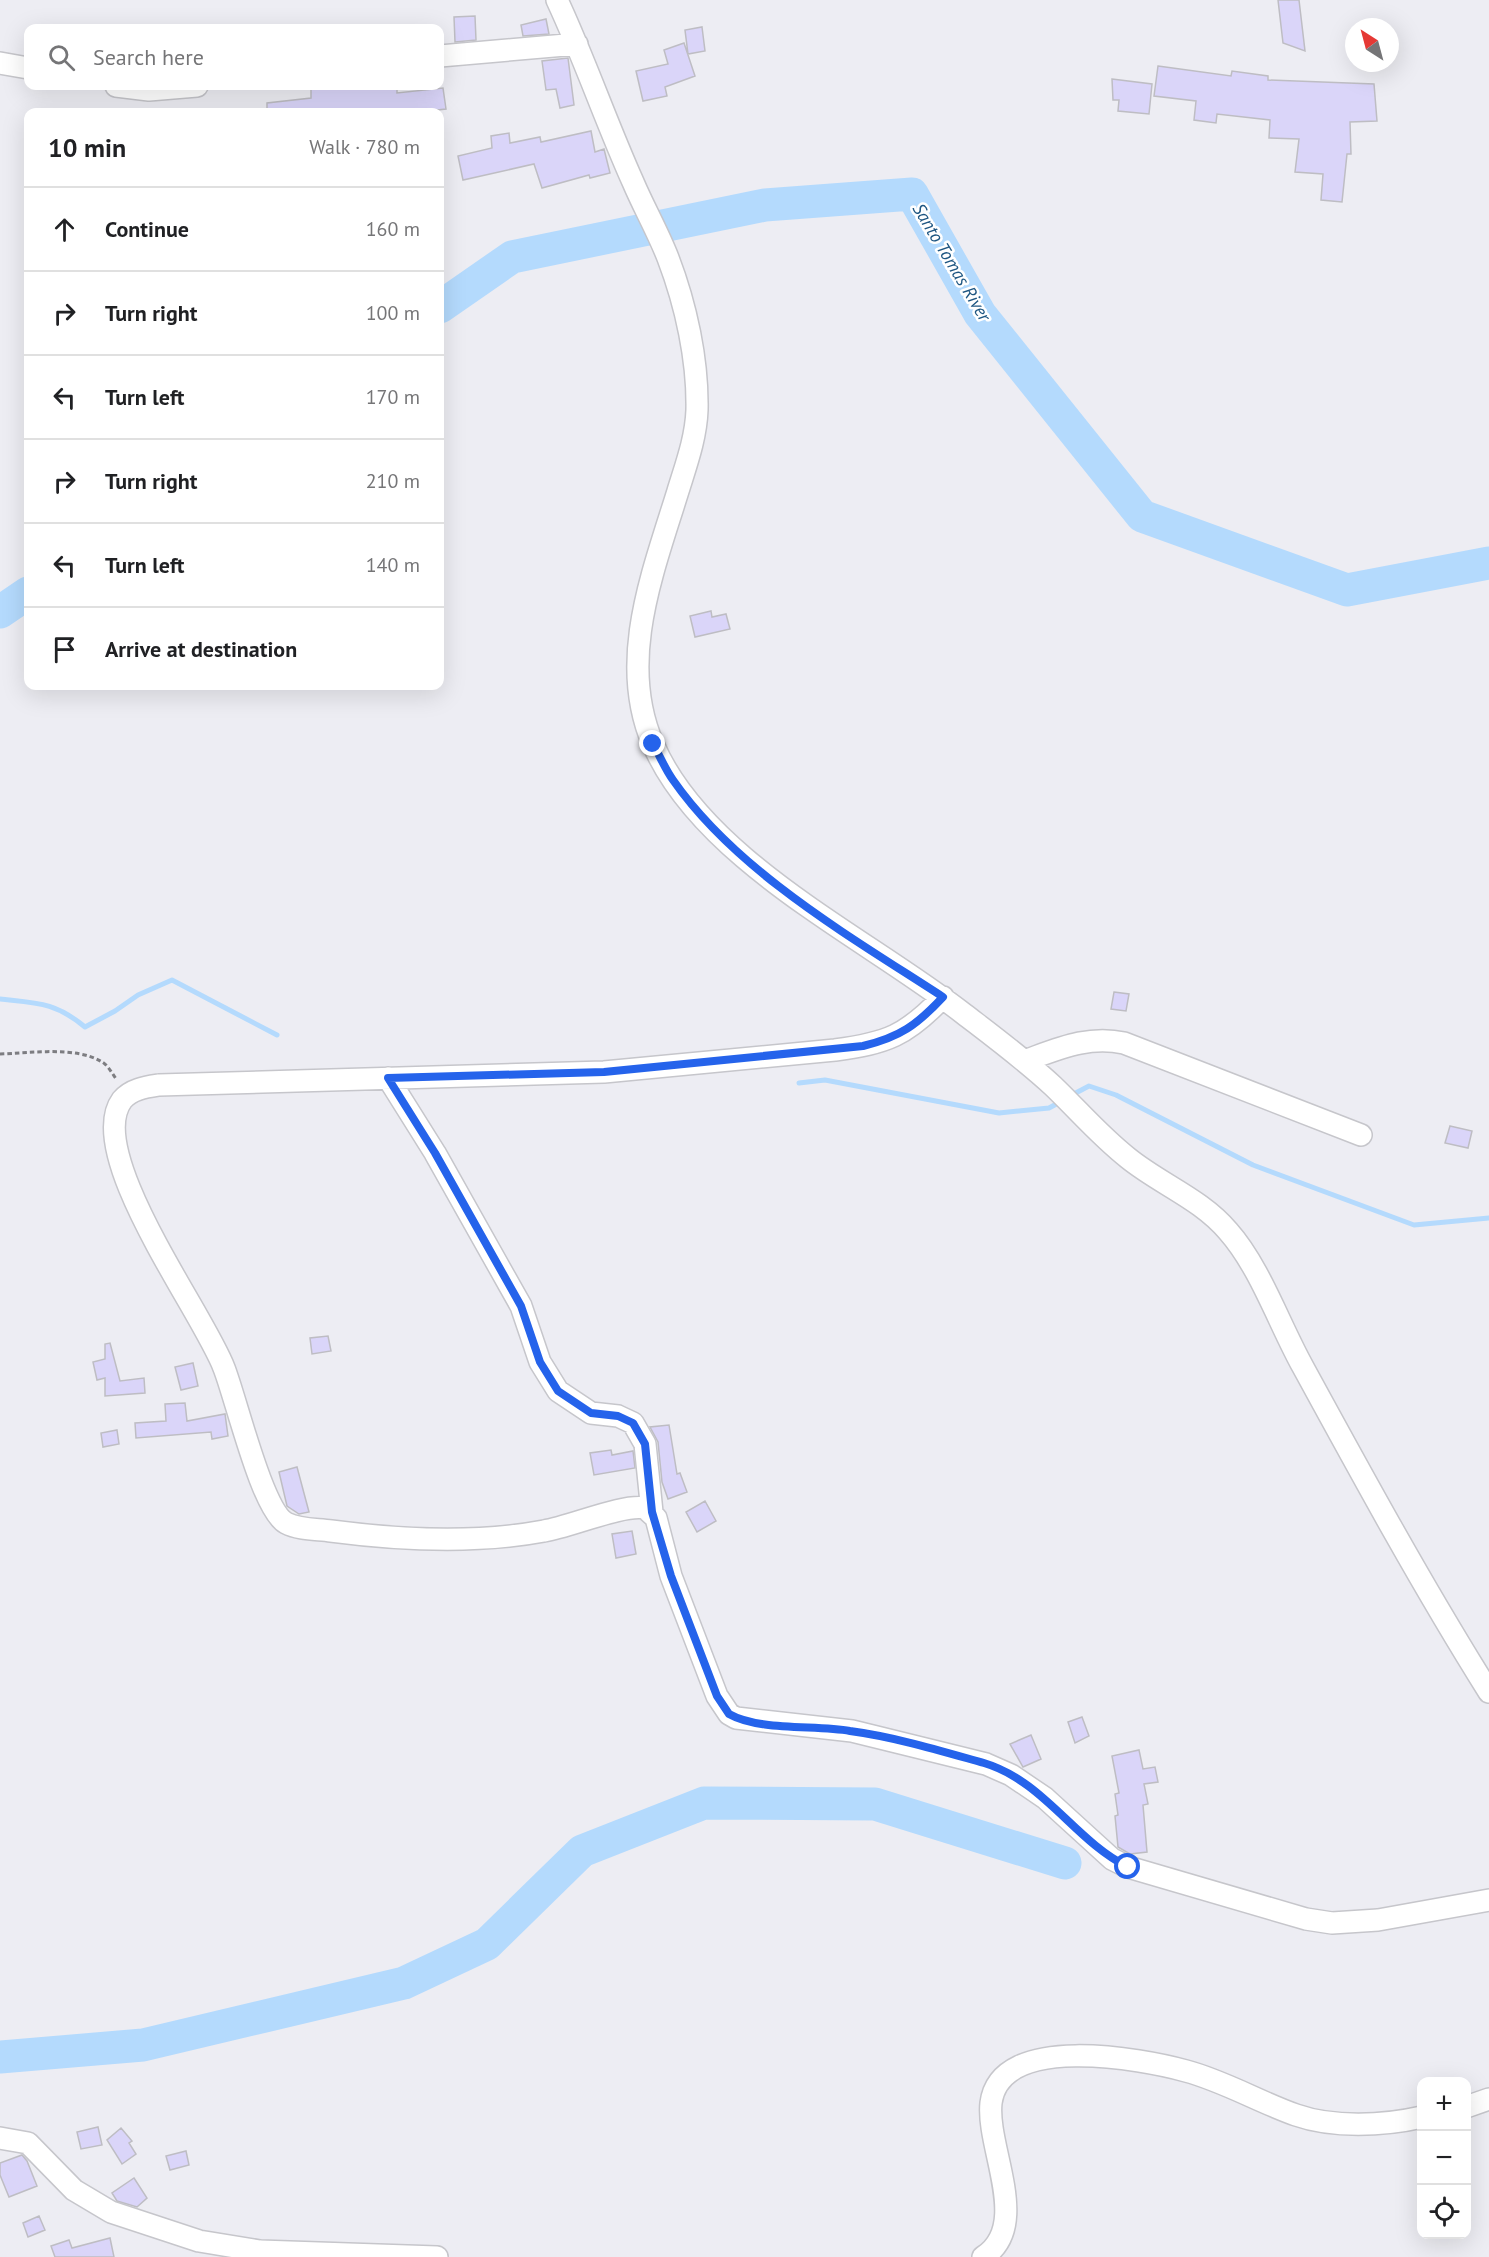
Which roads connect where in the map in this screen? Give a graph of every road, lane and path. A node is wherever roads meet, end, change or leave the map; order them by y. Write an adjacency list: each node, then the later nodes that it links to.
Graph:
1 (557, 0): 2 (street)
2 (577, 44): 3 (street); 6 (street)
3 (444, 56)
4 (0, 63): 5 (street)
5 (24, 67)
6 (943, 997): 8 (street); 9 (street)
7 (0, 1054): 10 (path)
8 (1024, 1061): 11 (street); 13 (street)
9 (388, 1078): 10 (street); 12 (street)
10 (129, 1093): 12 (street)
11 (1361, 1135)
12 (652, 1512): 14 (street)
13 (1489, 1692)
14 (1489, 1900)
15 (1489, 2099): 16 (street)
16 (1471, 2106)
17 (1417, 2117): 20 (street)
18 (0, 2138): 19 (street)
19 (437, 2257)
20 (983, 2257)

